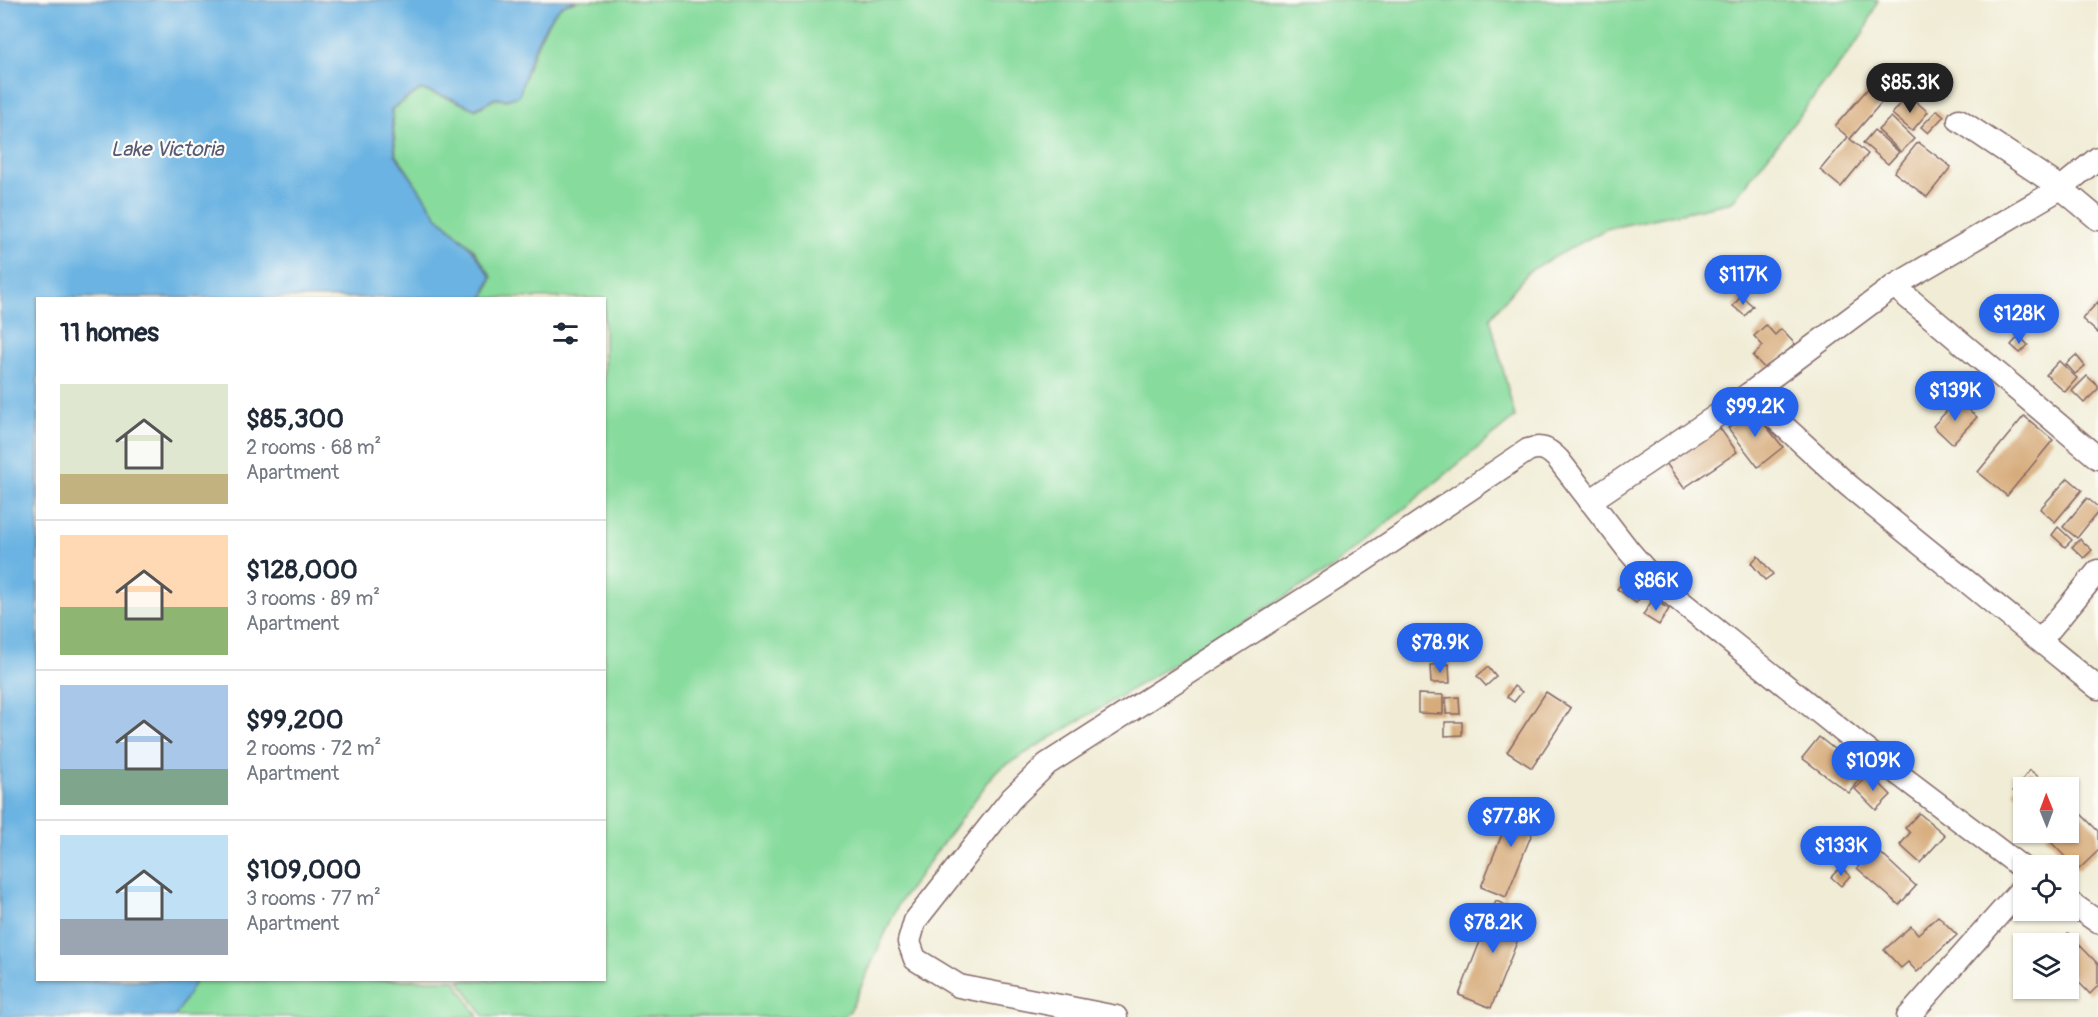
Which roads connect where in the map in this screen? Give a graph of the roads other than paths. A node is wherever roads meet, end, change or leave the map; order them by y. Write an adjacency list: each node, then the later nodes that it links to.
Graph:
1 (1959, 120): 3 (street)
2 (2098, 158): 3 (street)
3 (2061, 188): 4 (street); 5 (street)
4 (2098, 219)
5 (1894, 286): 6 (street); 7 (street)
6 (1749, 394): 8 (street); 10 (street)
7 (2098, 458)
8 (1590, 501): 12 (street); 16 (street)
9 (2098, 571): 10 (street)
10 (2041, 640): 11 (street)
11 (2098, 687)
12 (2013, 861)
13 (2013, 898): 17 (street)
14 (2079, 908): 15 (street)
15 (2098, 921)
16 (1116, 1017)
17 (1908, 1017)

